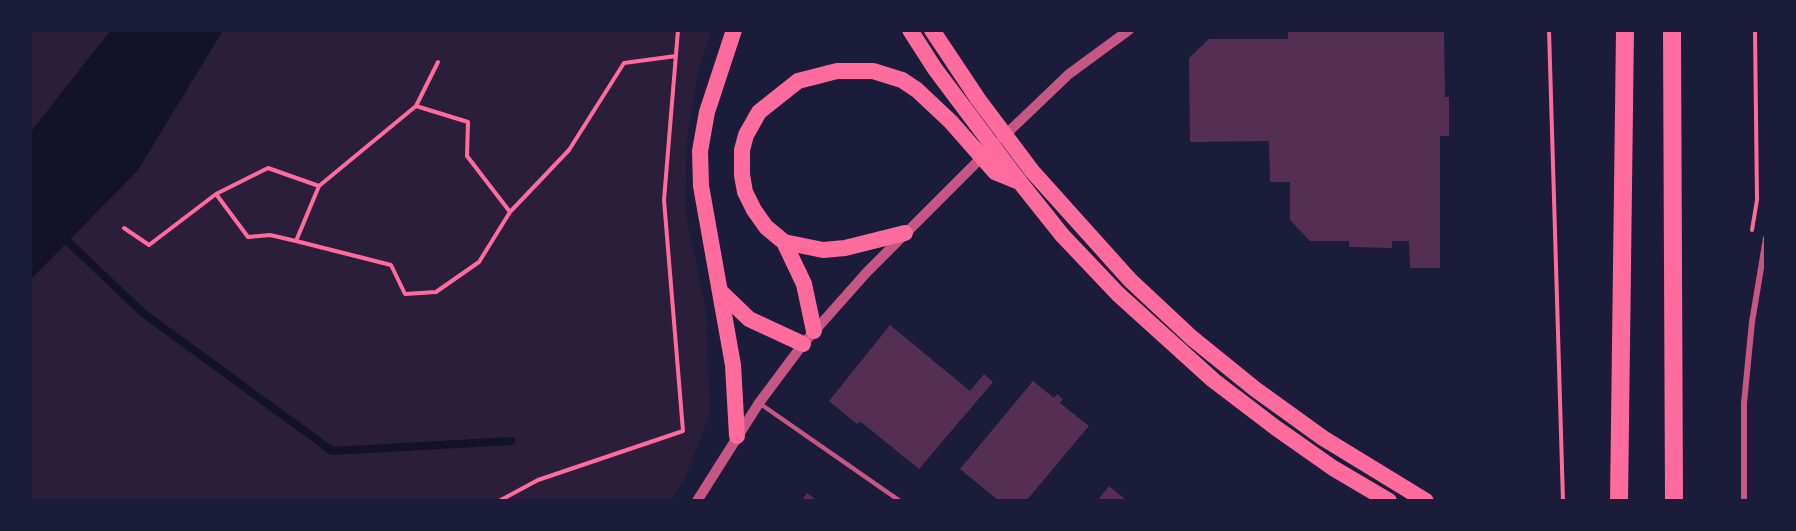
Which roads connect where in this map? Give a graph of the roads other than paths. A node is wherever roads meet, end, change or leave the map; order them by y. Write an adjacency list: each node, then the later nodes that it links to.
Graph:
1 (734, 30): 12 (highway)
2 (910, 30): 7 (highway)
3 (932, 30): 7 (highway)
4 (1129, 30): 9 (street)
5 (1625, 30): 20 (highway)
6 (1672, 30): 21 (highway)
7 (971, 105): 8 (highway)
8 (1025, 176): 11 (highway); 18 (highway); 19 (highway)
9 (905, 233): 11 (highway); 13 (street)
10 (1766, 238): 22 (street)
11 (784, 242): 13 (highway)
12 (722, 292): 13 (highway); 15 (highway)
13 (809, 338): 14 (street)
14 (759, 403): 15 (street); 17 (lane)
15 (737, 436): 16 (street)
16 (697, 501)
17 (900, 501)
18 (1389, 501)
19 (1426, 501)
20 (1619, 501)
21 (1674, 501)
22 (1744, 501)

